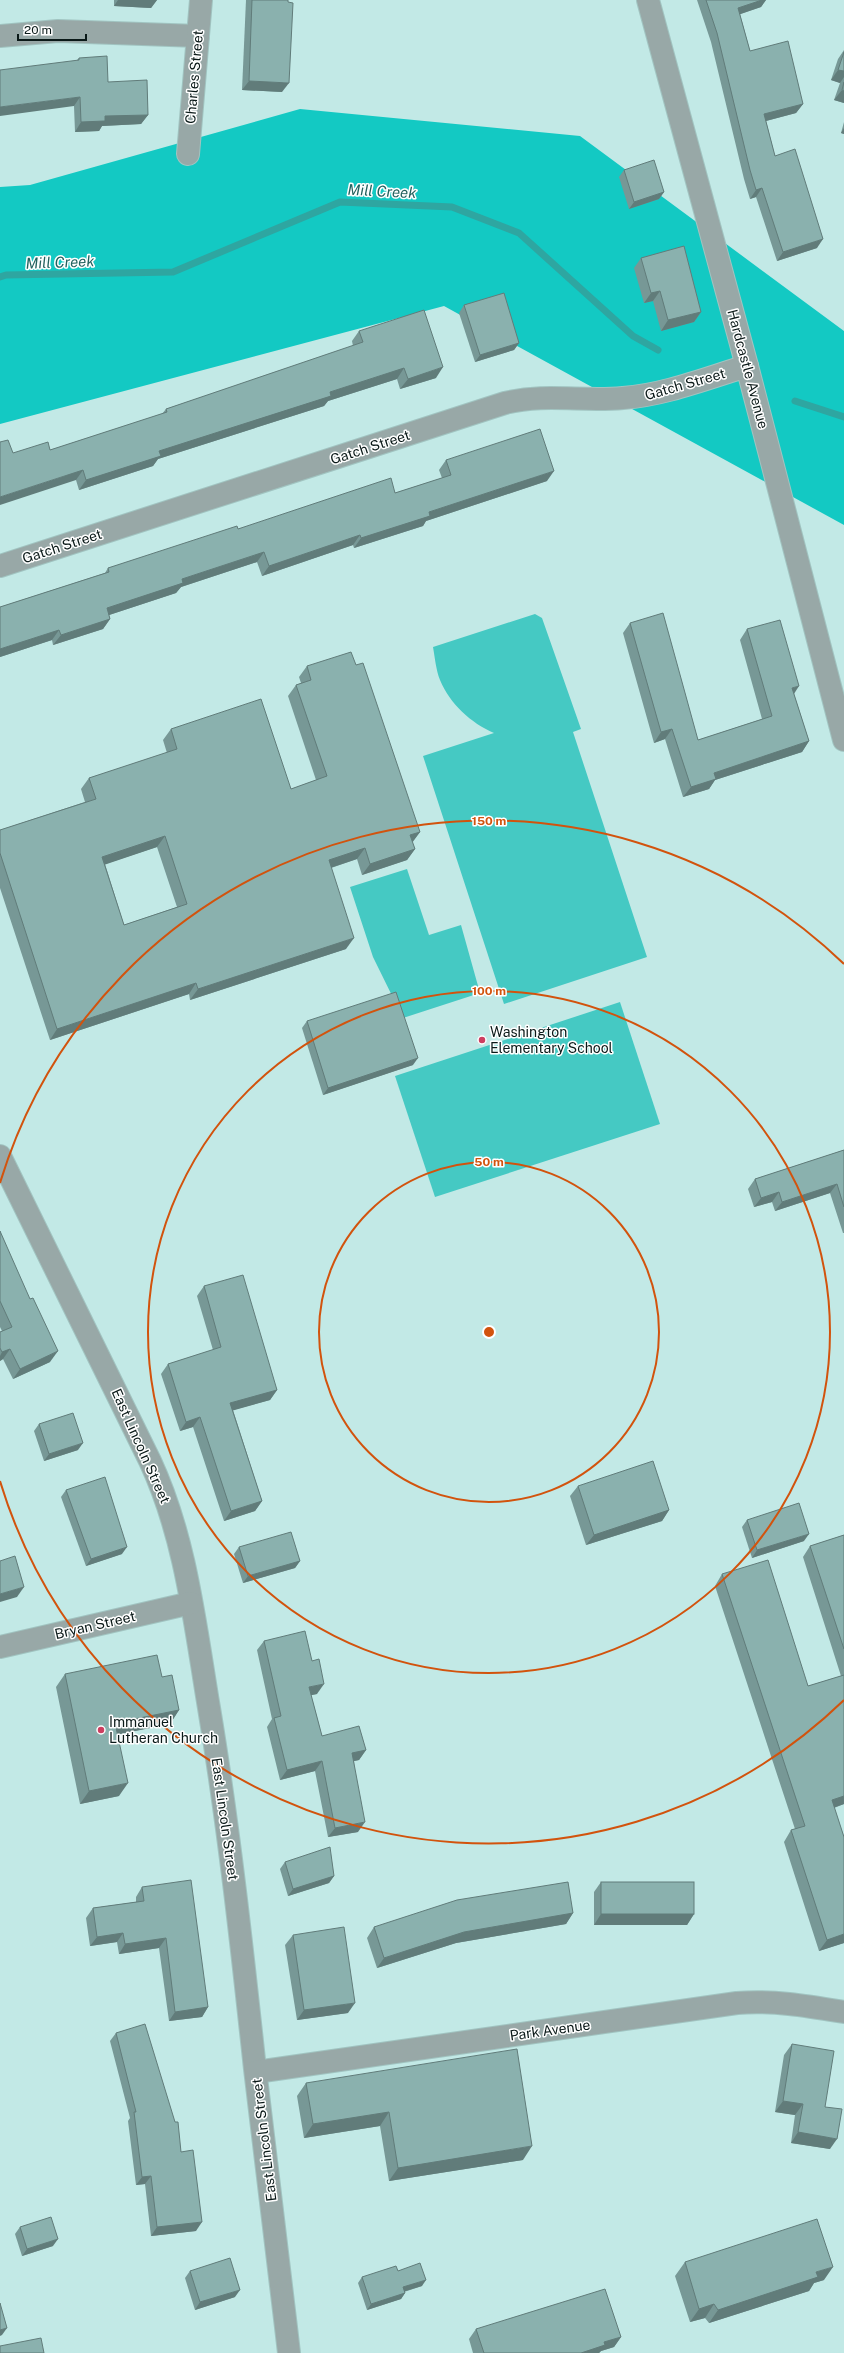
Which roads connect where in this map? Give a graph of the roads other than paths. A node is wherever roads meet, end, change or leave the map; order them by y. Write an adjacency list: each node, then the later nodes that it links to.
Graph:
1 (200, 0): 4 (street, Charles Street)
2 (648, 0): 6 (street, Hardcastle Avenue)
3 (0, 36): 4 (street)
4 (198, 36): 5 (street, Charles Street)
5 (188, 154)
6 (747, 366): 7 (street, Gatch Street); 8 (street, Hardcastle Avenue)
7 (0, 566)
8 (844, 740)
9 (0, 1156): 10 (street, East Lincoln Street)
10 (191, 1603): 11 (street, Bryan Street); 13 (street, East Lincoln Street)
11 (0, 1647)
12 (844, 2012): 13 (street, Park Avenue)
13 (256, 2072): 14 (street, East Lincoln Street)
14 (289, 2353)

